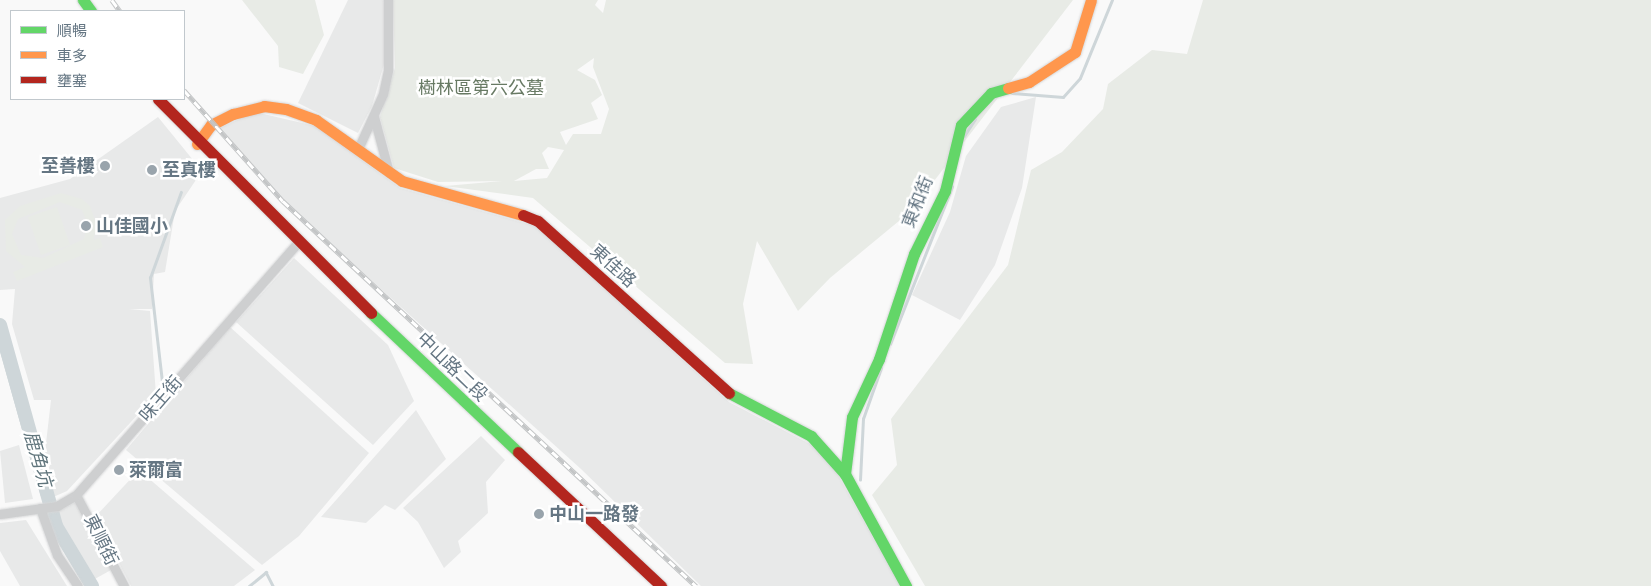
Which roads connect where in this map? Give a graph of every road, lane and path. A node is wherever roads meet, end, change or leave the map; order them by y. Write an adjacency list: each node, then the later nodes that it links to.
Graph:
1 (83, 0): 4 (street)
2 (388, 0): 6 (street)
3 (1091, 0): 11 (street, 東和街)
4 (91, 10)
5 (159, 100): 7 (street, 中山路二段)
6 (374, 117): 8 (street); 9 (street)
7 (197, 144): 8 (street, 東佳路); 10 (street, 中山路二段)
8 (358, 149): 9 (street, 東佳路)
9 (389, 173): 11 (street, 東佳路)
10 (297, 244): 12 (street, 味王街); 17 (street, 中山路二段)
11 (845, 474): 18 (street, 東佳路)
12 (76, 495): 13 (street, 味王街); 16 (street, 東順街)
13 (41, 508): 14 (street, 味王街); 15 (street)
14 (0, 514)
15 (78, 586)
16 (124, 586)
17 (661, 586)
18 (906, 586)

